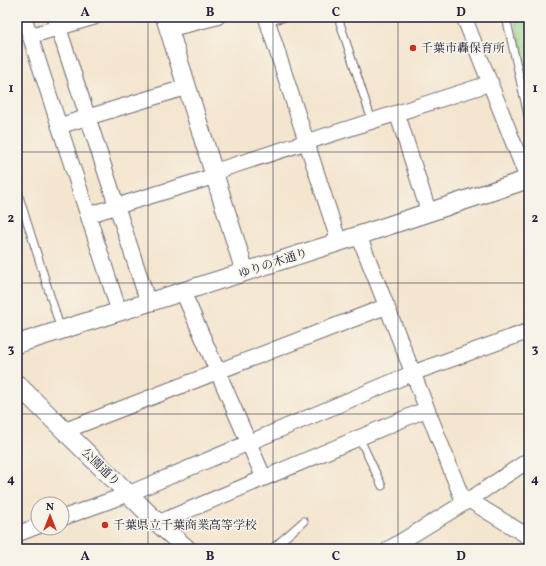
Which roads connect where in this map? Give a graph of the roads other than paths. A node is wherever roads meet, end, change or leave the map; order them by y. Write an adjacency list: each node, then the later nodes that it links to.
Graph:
1 (24, 17): 11 (street)
2 (94, 17): 9 (street)
3 (217, 17): 10 (street)
4 (286, 17): 8 (lane)
5 (338, 17): 17 (lane)
6 (464, 17): 12 (street)
7 (506, 17): 16 (lane)
8 (267, 19): 19 (street)
9 (56, 23): 11 (street); 15 (street)
10 (167, 23): 13 (street)
11 (30, 36): 18 (street)
12 (491, 83): 14 (street); 21 (street)
13 (187, 87): 15 (street); 20 (street)
14 (397, 113): 17 (street); 24 (street)
15 (87, 118): 18 (street); 23 (street)
16 (529, 120)
17 (372, 121): 19 (street)
18 (60, 126): 25 (street)
19 (307, 142): 20 (street); 27 (street)
20 (214, 174): 23 (street); 28 (street)
21 (528, 179): 24 (street, ゆりの木通り)
22 (17, 190): 33 (lane)
23 (116, 206): 25 (street); 30 (street)
24 (429, 213): 26 (street, ゆりの木通り)
25 (88, 215): 32 (street)
26 (359, 236): 27 (street, ゆりの木通り); 31 (street)
27 (339, 242): 28 (street, ゆりの木通り)
28 (245, 272): 29 (street, ゆりの木通り)
29 (183, 292): 30 (street, ゆりの木通り); 36 (street)
30 (148, 302): 32 (street, ゆりの木通り)
31 (387, 306): 36 (street); 37 (street)
32 (119, 311): 33 (street, ゆりの木通り)
33 (61, 330): 35 (street, ゆりの木通り)
34 (529, 331): 37 (street)
35 (17, 344)
36 (218, 372): 40 (street); 42 (street)
37 (413, 373): 39 (street); 42 (street)
38 (17, 384): 40 (street, 公園通り)
39 (427, 409): 41 (street); 47 (street)
40 (64, 431): 46 (street, 公園通り)
41 (359, 438): 44 (street); 45 (lane)
42 (249, 442): 44 (street); 46 (street)
43 (529, 460): 47 (street)
44 (264, 478): 50 (street)
45 (382, 486)
46 (128, 494): 48 (street); 50 (street, 公園通り)
47 (466, 501): 53 (street); 56 (street)
48 (70, 515)
49 (304, 521): 55 (lane)
50 (158, 523): 54 (street, 公園通り)
51 (30, 529): 52 (street)
52 (17, 534)
53 (529, 537)
54 (187, 549)
55 (272, 549)
56 (389, 549)

